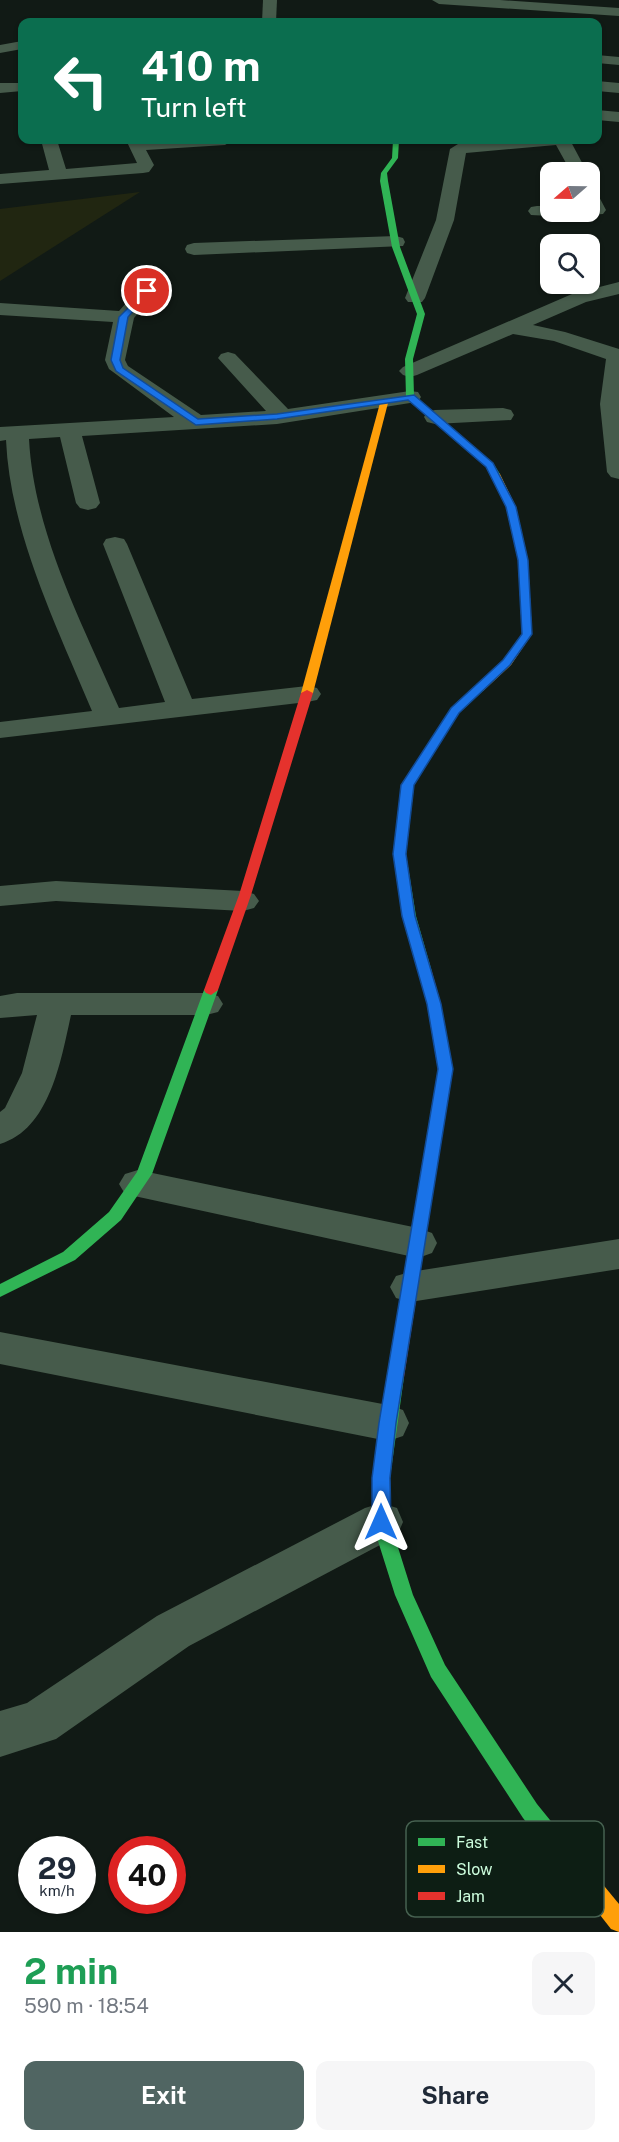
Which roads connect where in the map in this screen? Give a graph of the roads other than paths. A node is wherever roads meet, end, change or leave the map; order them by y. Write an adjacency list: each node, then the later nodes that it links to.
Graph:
1 (270, 0): 5 (street)
2 (439, 0): 3 (street)
3 (484, 2): 4 (street); 6 (street)
4 (619, 12)
5 (269, 18)
6 (481, 18)
7 (0, 49): 8 (street)
8 (18, 54)
9 (602, 59): 10 (street)
10 (619, 61)
11 (602, 86): 14 (street)
12 (18, 87): 13 (street)
13 (0, 88)
14 (619, 88)
15 (602, 115): 16 (street)
16 (619, 117)
17 (50, 144): 23 (street)
18 (136, 144): 23 (street)
19 (396, 144): 27 (street)
20 (512, 144): 31 (street)
21 (564, 144): 22 (street)
22 (574, 162)
23 (59, 174): 24 (street)
24 (0, 179)
25 (600, 208): 26 (street)
26 (619, 215)
27 (396, 242): 28 (street); 31 (street)
28 (194, 249)
29 (158, 279): 34 (street)
30 (619, 288): 32 (street)
31 (415, 298): 40 (street)
32 (556, 308): 35 (street); 38 (street)
33 (0, 309): 34 (street)
34 (124, 317): 37 (street)
35 (514, 328): 38 (street); 40 (street)
36 (98, 338): 37 (street)
37 (119, 340): 47 (street)
38 (618, 351): 46 (street)
39 (228, 358): 44 (street)
40 (410, 371): 41 (street)
41 (410, 397): 42 (street); 45 (street)
42 (384, 403): 44 (street); 53 (street)
43 (503, 415): 45 (street)
44 (283, 416): 47 (street)
45 (435, 417): 64 (street)
46 (616, 421): 50 (street)
47 (196, 422): 48 (street)
48 (69, 430): 49 (street); 51 (street)
49 (8, 434): 55 (street)
50 (619, 472)
51 (88, 503)
52 (115, 543): 54 (street)
53 (307, 694): 54 (street); 58 (street)
54 (182, 709): 55 (street)
55 (109, 717): 56 (street)
56 (0, 730)
57 (0, 896): 58 (street)
58 (243, 901): 60 (street)
59 (57, 1004): 60 (street); 61 (street); 62 (street)
60 (206, 1004): 63 (street)
61 (0, 1007)
62 (0, 1131)
63 (138, 1184): 64 (street); 67 (street)
64 (418, 1243): 66 (street)
65 (619, 1254): 66 (street)
66 (410, 1287): 69 (street)
67 (0, 1291)
68 (0, 1348): 69 (street)
69 (388, 1423): 70 (street)
70 (381, 1522): 71 (street); 72 (street)
71 (1, 1735)
72 (538, 1821)
73 (604, 1902): 74 (street)
74 (619, 1921)

